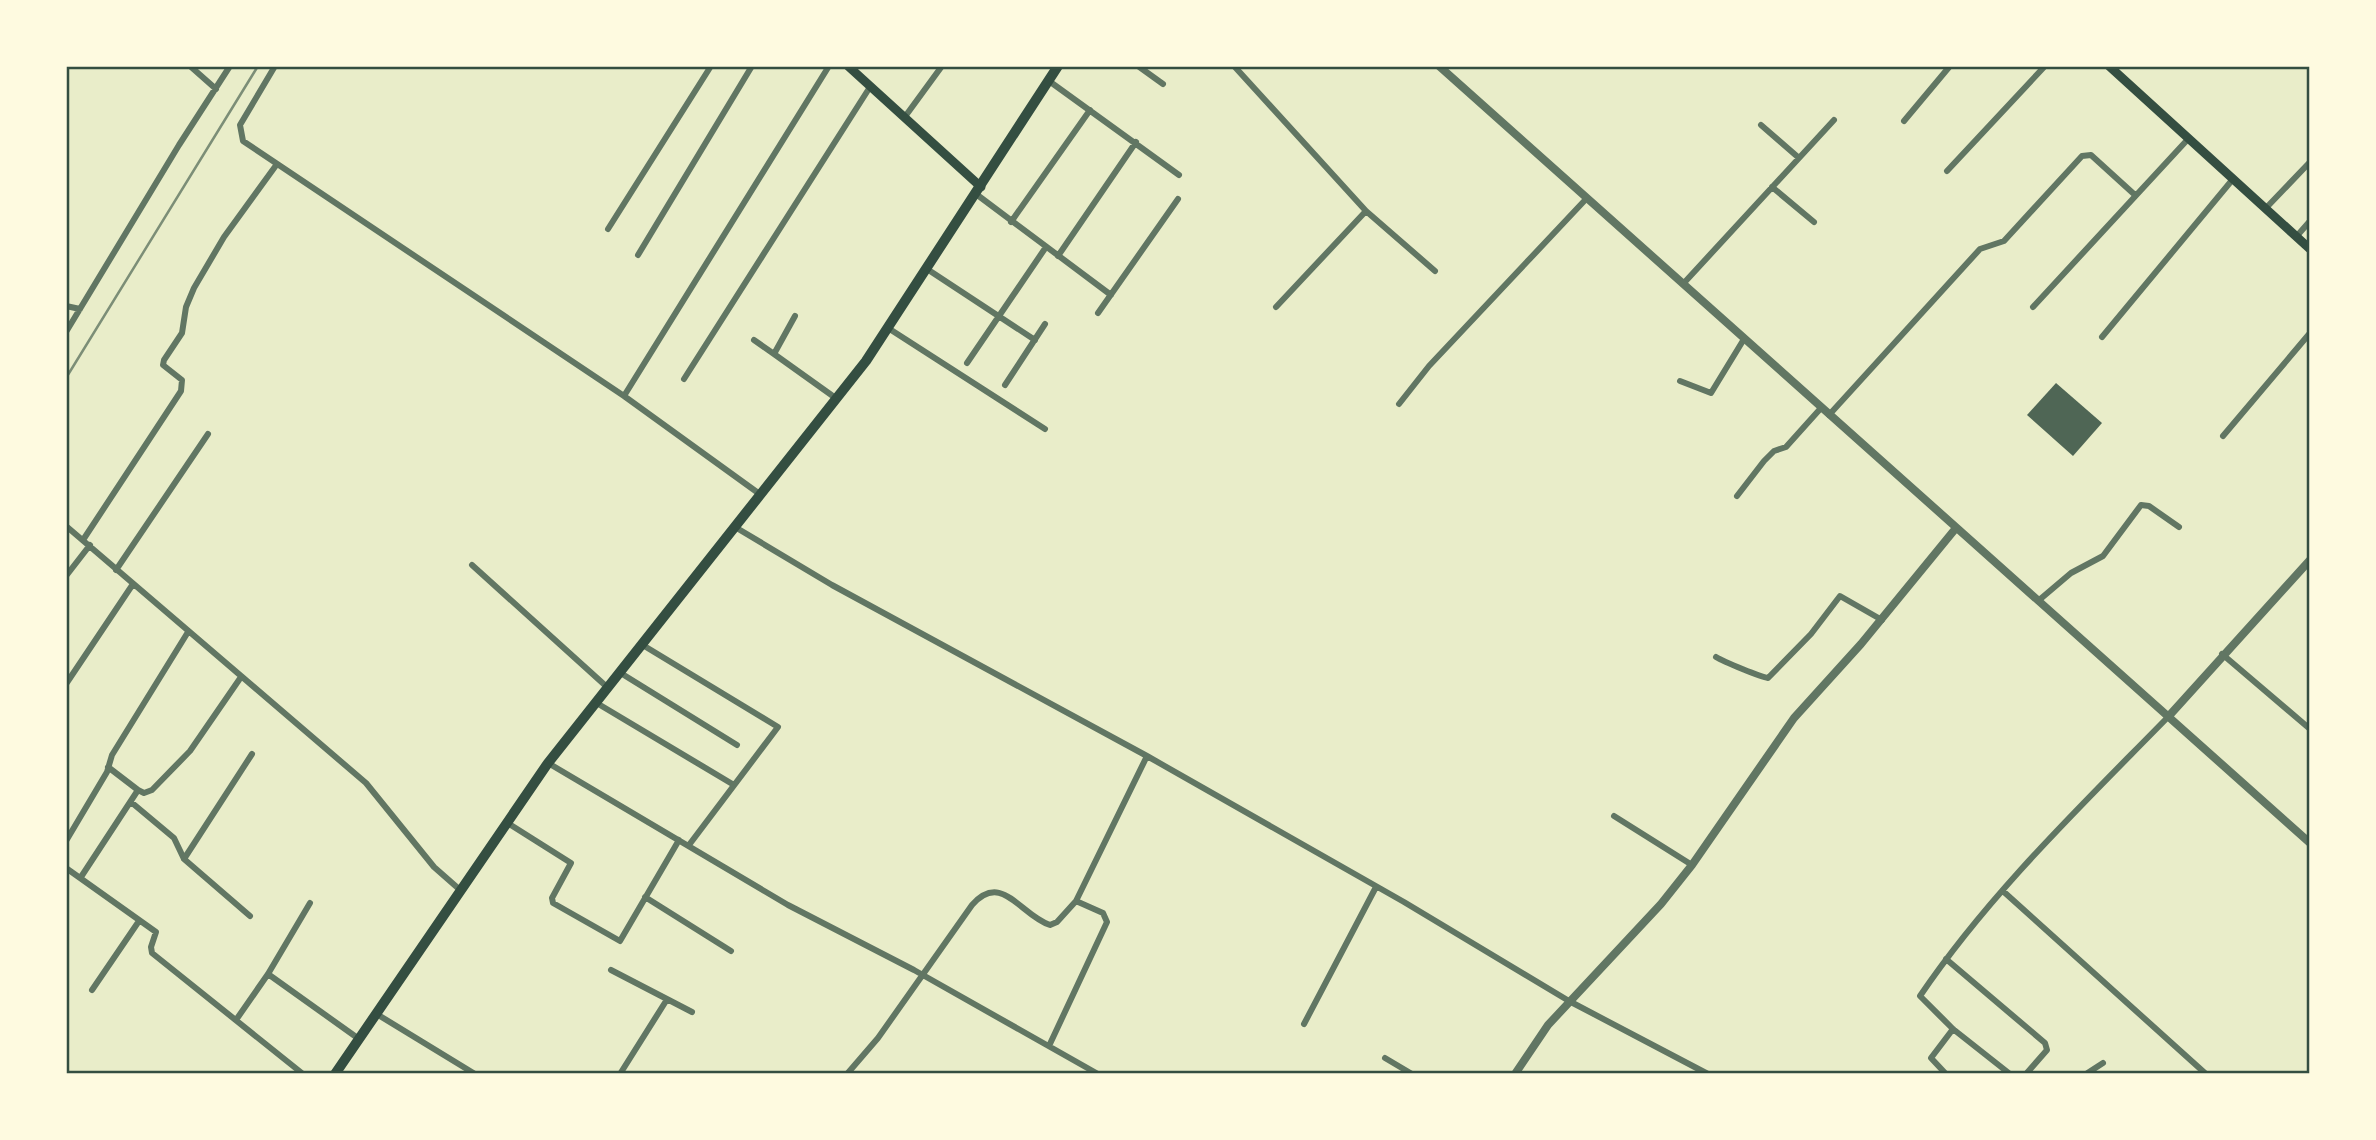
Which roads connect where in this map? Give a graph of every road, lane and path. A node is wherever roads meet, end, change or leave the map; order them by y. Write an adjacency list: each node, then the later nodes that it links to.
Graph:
1 (190, 66): 19 (street)
2 (230, 66): 19 (street)
3 (275, 66): 29 (street)
4 (711, 66): 43 (street)
5 (752, 66): 47 (street)
6 (829, 66): 73 (street)
7 (942, 66): 21 (street)
8 (1058, 66): 16 (highway)
9 (1138, 66): 17 (street)
10 (1234, 66): 39 (street)
11 (1439, 66): 36 (street)
12 (1950, 66): 23 (street)
13 (2045, 66): 30 (street)
14 (2109, 66): 25 (main road)
15 (848, 67): 18 (main road)
16 (1049, 81): 20 (street); 34 (highway)
17 (1163, 84)
18 (870, 87): 21 (main road); 70 (street)
19 (216, 89): 56 (street)
20 (1090, 110): 26 (street); 41 (street)
21 (904, 118): 34 (main road)
22 (1834, 120): 27 (street)
23 (1904, 121)
24 (1761, 125): 27 (street)
25 (2189, 138): 32 (main road); 35 (street)
26 (1136, 142): 31 (street); 48 (street)
27 (1800, 158): 33 (street)
28 (2309, 162): 38 (street)
29 (277, 164): 73 (street); 87 (street)
30 (1947, 171)
31 (1179, 174)
32 (2232, 179): 38 (main road); 64 (street)
33 (1772, 187): 42 (street); 51 (street)
34 (979, 191): 41 (street); 49 (highway)
35 (2135, 195): 55 (street); 77 (street)
36 (1587, 198): 51 (street); 75 (street)
37 (1178, 199): 52 (street)
38 (2266, 208): 44 (main road)
39 (1366, 211): 50 (street); 54 (street)
40 (2309, 221): 44 (street)
41 (1011, 222): 45 (street)
42 (1814, 222)
43 (608, 229)
44 (2296, 237): 46 (main road)
45 (1046, 247): 48 (street); 59 (street)
46 (2309, 250)
47 (638, 255)
48 (1058, 256): 52 (street)
49 (927, 270): 59 (street); 61 (highway)
50 (1435, 271)
51 (1683, 284): 65 (street)
52 (1111, 295): 57 (street)
53 (66, 306): 56 (street)
54 (1276, 307)
55 (2033, 307)
56 (80, 309): 62 (street)
57 (1098, 313)
58 (795, 316): 68 (street)
59 (1000, 317): 67 (street); 69 (street)
60 (1045, 324): 67 (street)
61 (888, 328): 74 (highway); 78 (street)
62 (66, 332)
63 (2309, 333): 80 (street)
64 (2102, 337)
65 (1744, 339): 71 (street); 76 (street)
66 (754, 340): 68 (street)
67 (1035, 340): 72 (street)
68 (774, 354): 74 (street)
69 (967, 363)
70 (684, 379)
71 (1679, 381)
72 (1005, 385)
73 (624, 396): 81 (street)
74 (837, 399): 81 (highway)
75 (1399, 404)
76 (1821, 408): 77 (street); 82 (street)
77 (1829, 415): 86 (street)
78 (1045, 429)
79 (208, 434): 91 (street)
80 (2223, 436)
81 (761, 495): 84 (highway)
82 (1737, 496)
83 (66, 526): 87 (street)
84 (735, 527): 97 (highway); 109 (street)
85 (2179, 527): 94 (street)
86 (1956, 528): 94 (street); 95 (street)
87 (83, 540): 88 (street)
88 (90, 545): 91 (street); 92 (street)
89 (2309, 560): 98 (street)
90 (472, 565): 103 (street)
91 (116, 570): 93 (street)
92 (66, 576)
93 (133, 584): 96 (street); 102 (street)
94 (2038, 601): 105 (street)
95 (1882, 620): 99 (street); 122 (street)
96 (188, 632): 101 (street); 111 (street)
97 (641, 644): 100 (highway); 112 (street)
98 (2222, 654): 105 (street); 106 (street)
99 (1716, 657)
100 (619, 672): 103 (highway); 107 (street)
101 (240, 677): 113 (street); 126 (street)
102 (66, 684)
103 (607, 687): 104 (highway)
104 (595, 702): 110 (highway); 112 (street)
105 (2168, 717): 119 (street); 127 (street)
106 (2309, 729)
107 (737, 745)
108 (252, 754): 121 (street)
109 (1147, 756): 125 (street); 129 (street)
110 (548, 762): 116 (highway); 118 (street)
111 (108, 767): 113 (street); 117 (street)
112 (734, 785): 120 (street)
113 (138, 790): 114 (street)
114 (131, 802): 121 (street); 124 (street)
115 (1614, 816): 122 (street)
116 (506, 822): 126 (highway); 128 (street)
117 (66, 841)
118 (679, 841): 120 (street); 128 (street)
119 (2309, 843)
120 (689, 845): 137 (street)
121 (184, 859): 131 (street)
122 (1692, 865): 140 (street)
123 (66, 867): 124 (street)
124 (81, 877): 132 (street)
125 (1376, 887): 140 (street); 144 (street)
126 (459, 889): 142 (highway)
127 (2004, 892): 134 (street); 163 (street)
128 (645, 897): 133 (street)
129 (1076, 901): 137 (street); 147 (street)
130 (310, 903): 136 (street)
131 (250, 916)
132 (139, 921): 138 (street); 143 (street)
133 (731, 951)
134 (1946, 959): 145 (street); 161 (street)
135 (611, 971): 139 (street)
136 (268, 974): 143 (street); 146 (street)
137 (922, 976): 147 (street); 154 (street)
138 (92, 990)
139 (666, 1001): 141 (street); 153 (street)
140 (1570, 1001): 157 (street); 158 (street)
141 (692, 1012)
142 (375, 1013): 146 (highway); 152 (street)
143 (236, 1020): 150 (street)
144 (1304, 1024)
145 (1953, 1029): 159 (street); 160 (street)
146 (359, 1039): 151 (highway)
147 (1049, 1046): 155 (street)
148 (1385, 1058): 156 (street)
149 (2104, 1063): 162 (street)
150 (303, 1073)
151 (335, 1073)
152 (475, 1073)
153 (620, 1073)
154 (848, 1073)
155 (1098, 1073)
156 (1412, 1073)
157 (1515, 1073)
158 (1708, 1073)
159 (1947, 1073)
160 (2010, 1073)
161 (2026, 1073)
162 (2086, 1073)
163 (2206, 1073)

